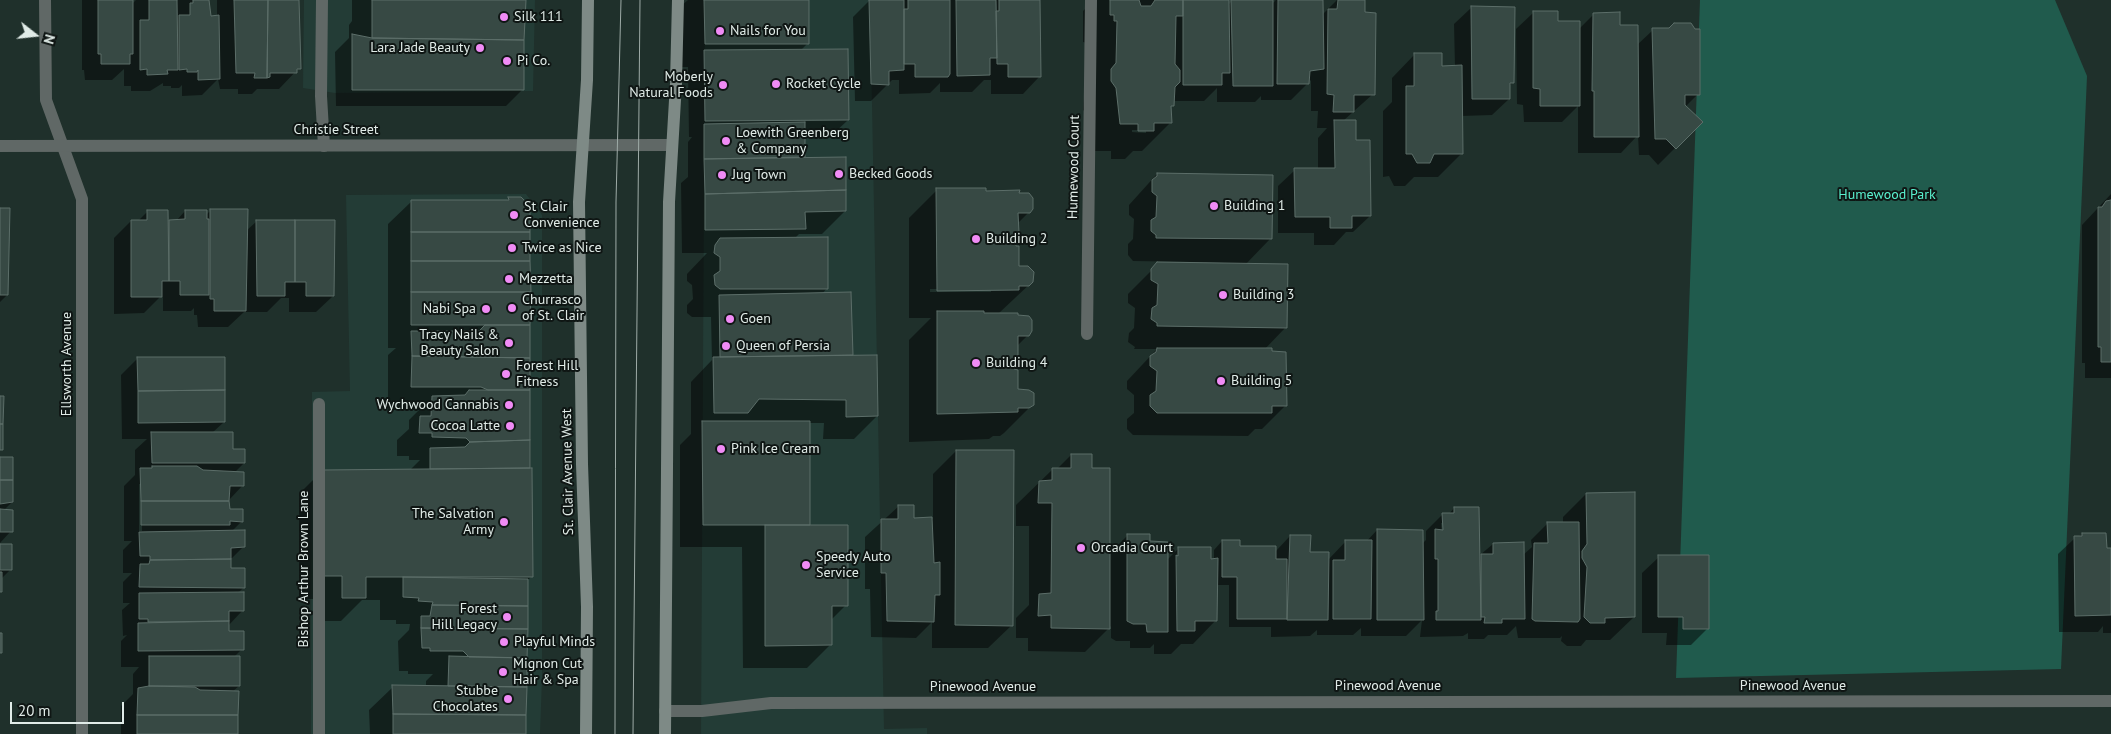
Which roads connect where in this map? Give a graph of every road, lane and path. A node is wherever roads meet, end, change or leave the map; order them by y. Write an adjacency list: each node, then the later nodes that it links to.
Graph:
1 (45, 0): 8 (street, Ellsworth Avenue)
2 (322, 0): 10 (street)
3 (588, 0): 6 (main road, St. Clair Avenue West)
4 (678, 0): 7 (main road)
5 (1091, 0): 11 (street, Humewood Court)
6 (582, 144): 7 (street, Christie Street); 10 (street, Christie Street); 17 (main road, St. Clair Avenue West)
7 (671, 144): 14 (main road)
8 (64, 145): 9 (street, Christie Street); 10 (street, Christie Street); 15 (street, Ellsworth Avenue)
9 (0, 146)
10 (324, 146)
11 (1087, 334)
12 (319, 404): 16 (street, Bishop Arthur Brown Lane)
13 (2111, 701): 14 (street, Pinewood Avenue)
14 (666, 711): 18 (main road)
15 (82, 734)
16 (319, 734)
17 (586, 734)
18 (666, 734)

